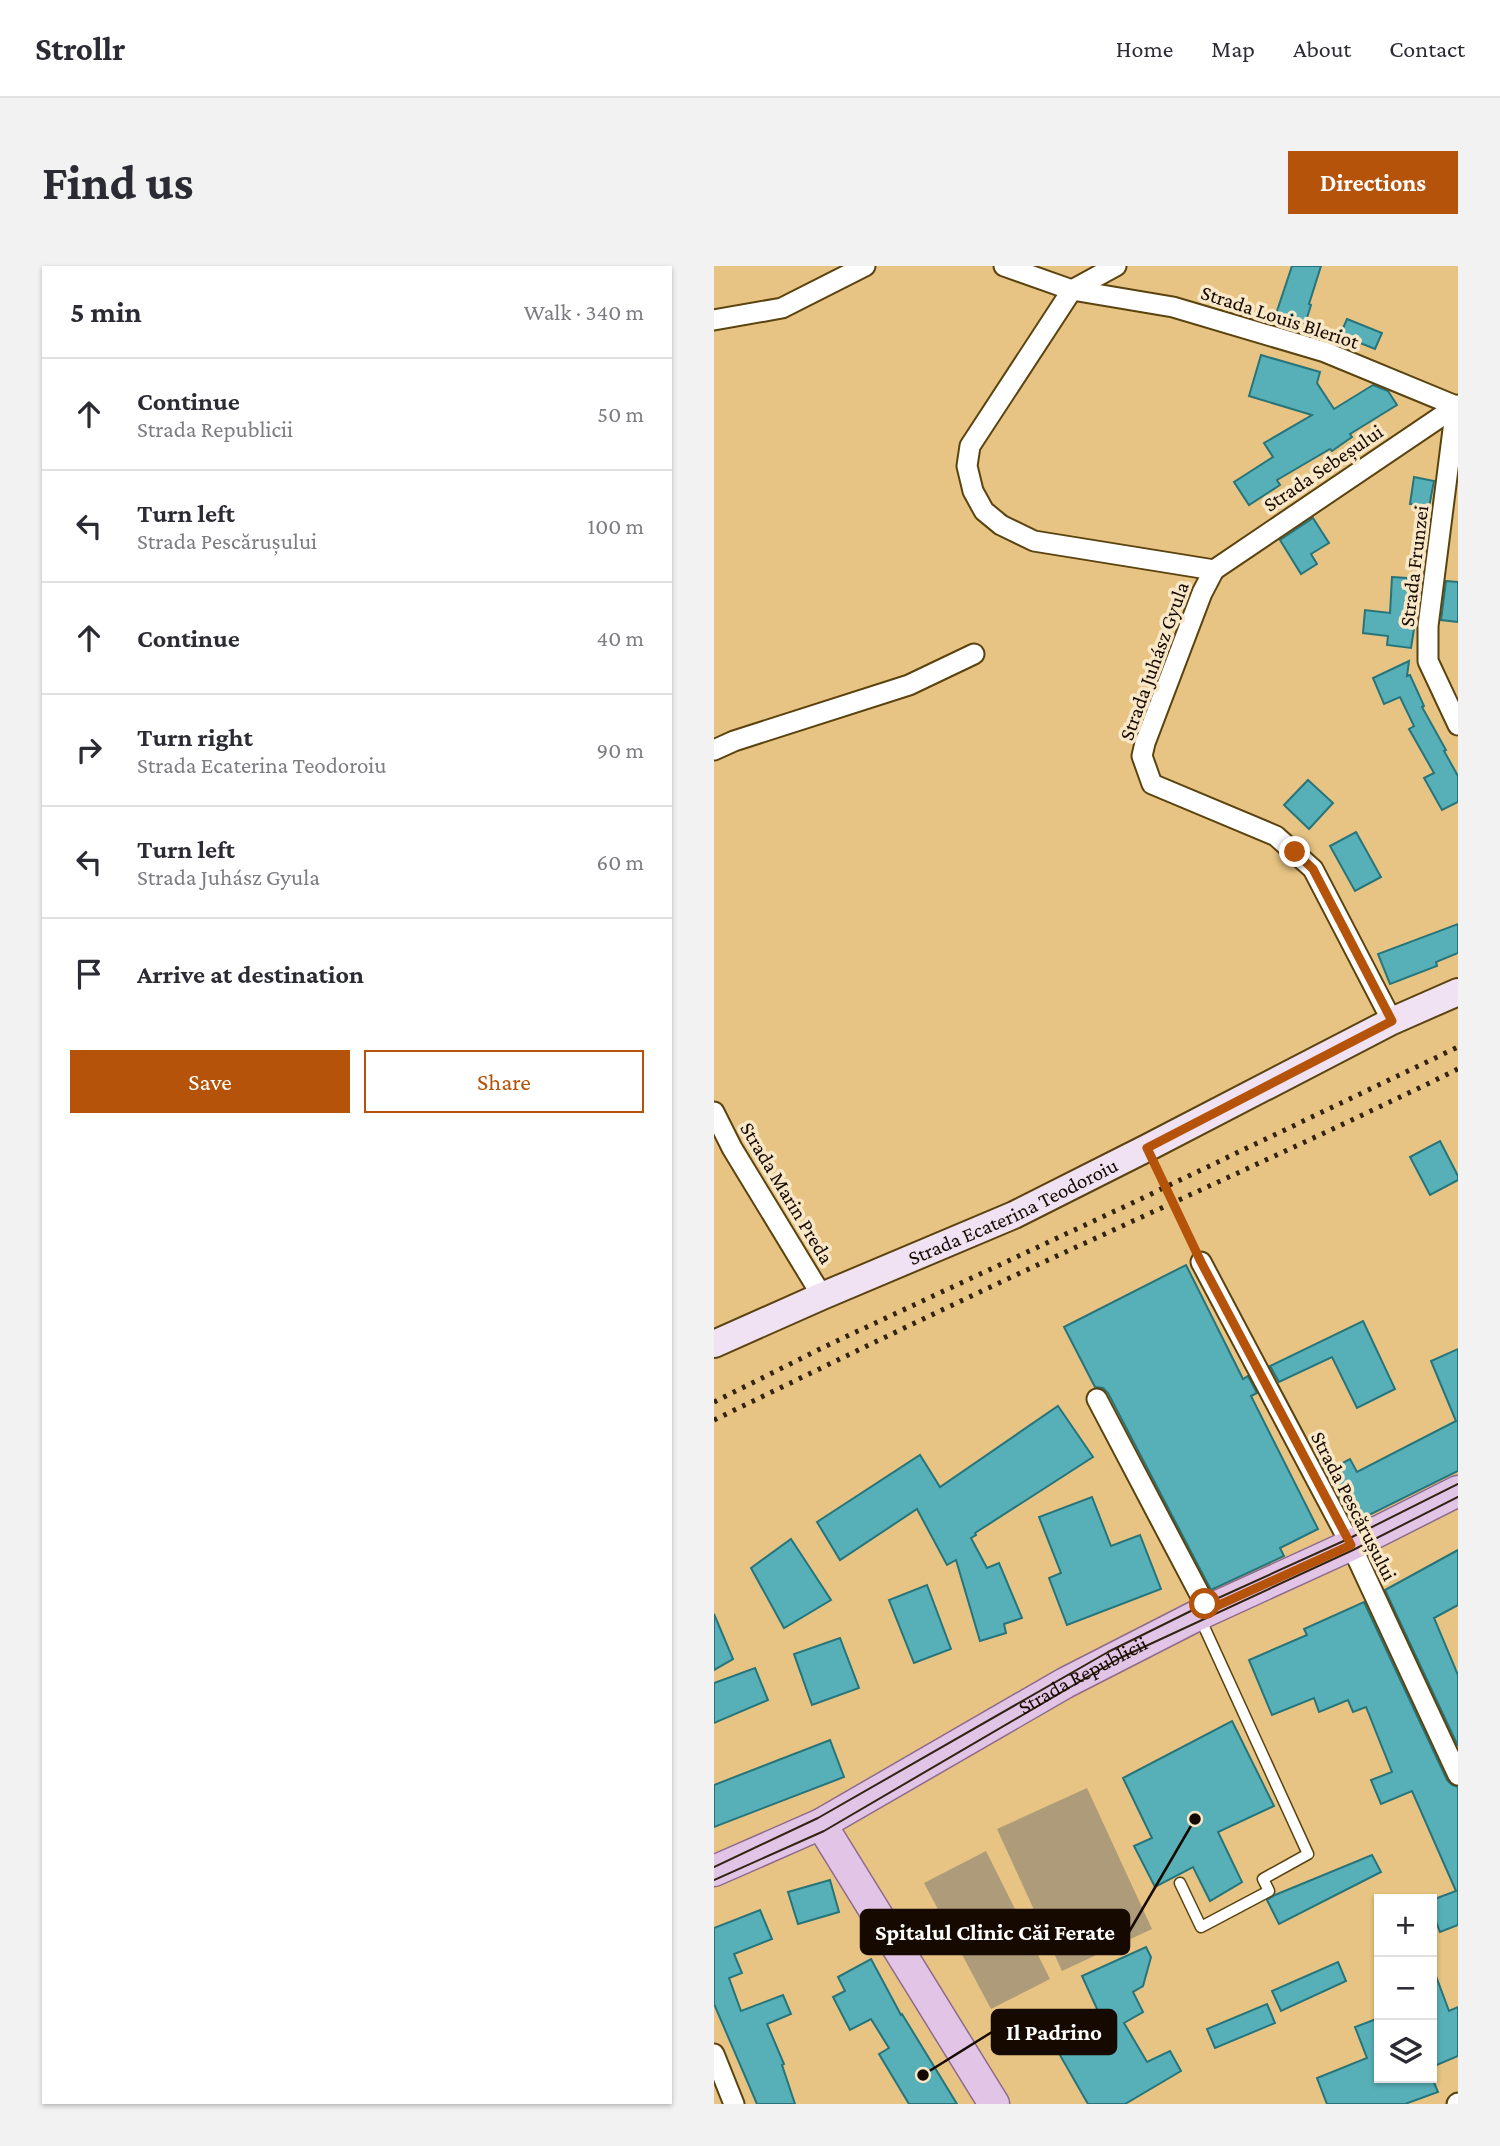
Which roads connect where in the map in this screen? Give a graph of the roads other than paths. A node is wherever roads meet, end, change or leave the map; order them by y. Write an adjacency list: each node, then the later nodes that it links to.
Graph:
1 (865, 266): 5 (street)
2 (1004, 266): 4 (street, Strada Louis Bleriot)
3 (1116, 266): 4 (street)
4 (1072, 290): 6 (street, Strada Louis Bleriot); 7 (street, Strada Juhász Gyula)
5 (714, 320)
6 (1457, 405): 7 (street, Strada Sebeșului); 9 (street, Strada Frunzei)
7 (1214, 570): 12 (street, Strada Juhász Gyula)
8 (974, 653): 10 (street)
9 (1458, 725)
10 (714, 750)
11 (1458, 992): 12 (main road, Strada Ecaterina Teodoroiu)
12 (1392, 1021): 15 (main road, Strada Ecaterina Teodoroiu)
13 (714, 1112): 15 (street, Strada Marin Preda)
14 (1201, 1262): 19 (street, Strada Pescărușului)
15 (822, 1296): 16 (main road, Strada Ecaterina Teodoroiu)
16 (714, 1344)
17 (1097, 1399): 20 (street)
18 (1458, 1491): 19 (main road, Strada Republicii)
19 (1351, 1545): 20 (main road, Strada Republicii); 21 (street, Strada Pescărușului)
20 (1203, 1612): 22 (main road, Strada Republicii); 24 (lane)
21 (1458, 1775)
22 (821, 1824): 23 (main road, Strada Republicii); 27 (main road)
23 (714, 1871)
24 (1180, 1883)
25 (714, 2054): 26 (street)
26 (734, 2104)
27 (995, 2104)

